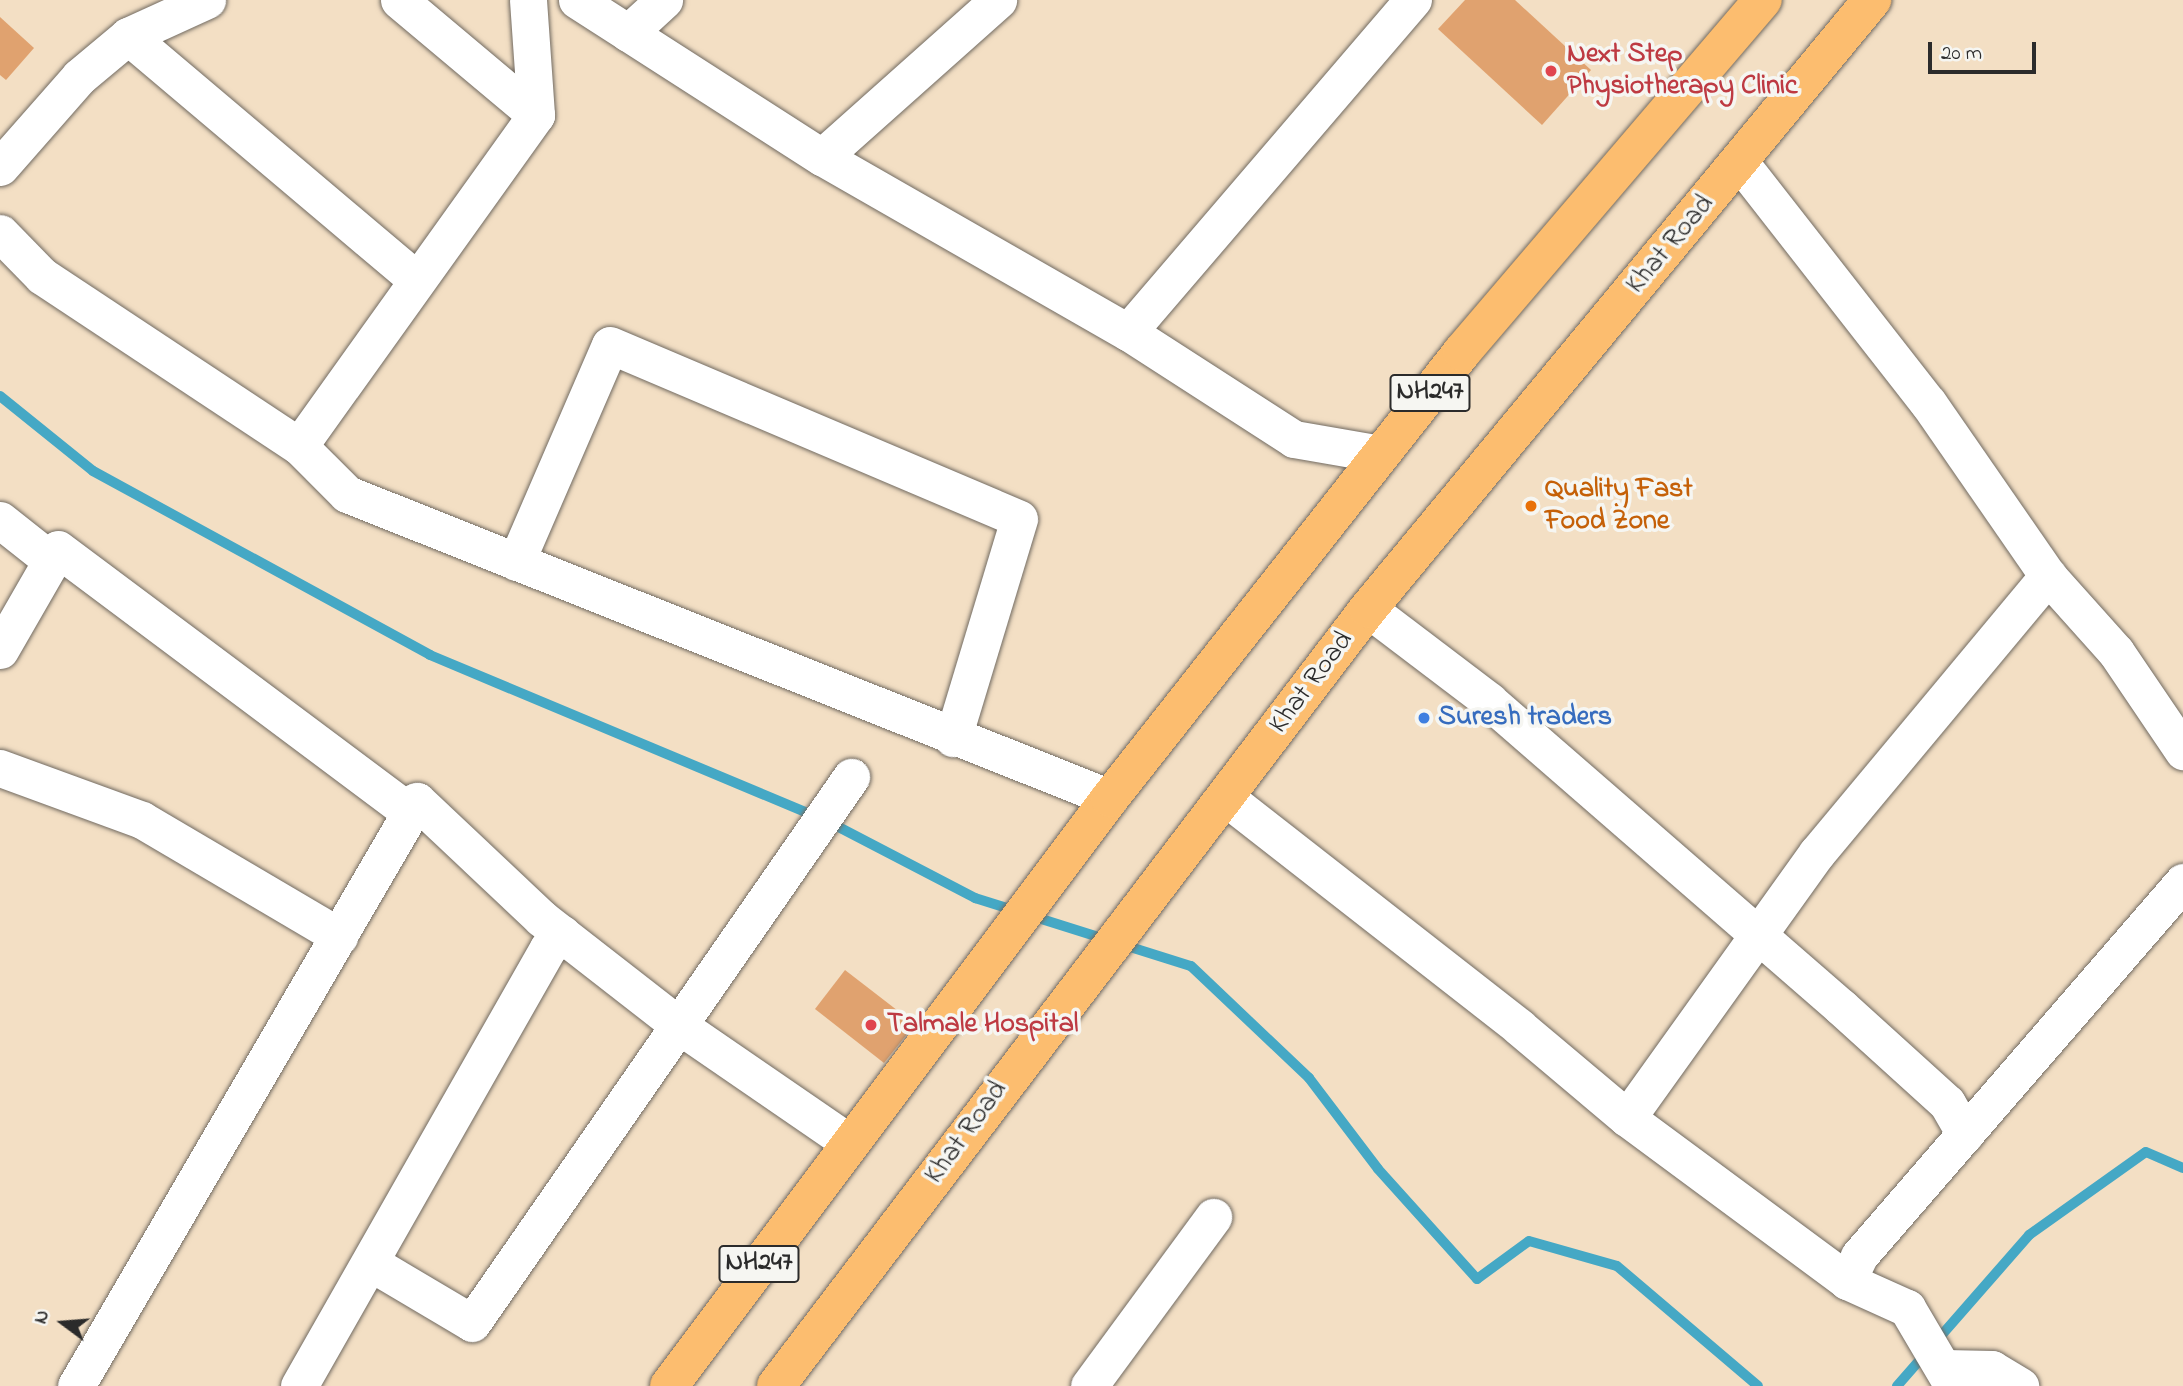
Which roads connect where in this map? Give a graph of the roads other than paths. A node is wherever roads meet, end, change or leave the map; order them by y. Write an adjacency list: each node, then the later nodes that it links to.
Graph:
1 (207, 0): 11 (street)
2 (398, 0): 12 (street)
3 (528, 0): 12 (street)
4 (577, 0): 10 (street)
5 (664, 0): 10 (street)
6 (998, 0): 13 (street)
7 (1413, 0): 18 (street)
8 (1763, 0): 20 (highway, NH247)
9 (1872, 0): 14 (highway, Khat Road / NH247)
10 (628, 33): 13 (street)
11 (128, 36): 15 (street); 17 (street)
12 (536, 115): 17 (street)
13 (822, 157): 18 (street)
14 (1740, 162): 24 (street); 25 (highway, Khat Road / NH247)
15 (0, 167)
16 (0, 233): 19 (street)
17 (417, 280): 19 (street)
18 (1128, 332): 20 (street)
19 (299, 446): 23 (street)
20 (1381, 454): 32 (highway, NH247)
21 (0, 520): 22 (street)
22 (52, 561): 26 (street); 33 (street)
23 (516, 562): 27 (street); 27 (street)
24 (2048, 576): 28 (street); 37 (street)
25 (1368, 610): 31 (highway, Khat Road / NH247); 37 (street)
26 (0, 650)
27 (953, 738): 32 (street)
28 (2183, 751)
29 (0, 768): 36 (street)
30 (851, 778): 38 (street)
31 (1225, 797): 39 (street); 49 (highway, Khat Road / NH247)
32 (1110, 798): 41 (highway, NH247)
33 (417, 802): 35 (street); 36 (street)
34 (2183, 882): 40 (street)
35 (562, 934): 38 (street); 43 (street)
36 (339, 936): 46 (street)
37 (1758, 939): 39 (street); 40 (street)
38 (681, 1027): 41 (street); 43 (street)
39 (1627, 1118): 44 (street)
40 (1965, 1134): 44 (street)
41 (850, 1143): 48 (highway, NH247)
42 (1213, 1217): 50 (street)
43 (371, 1263): 47 (street)
44 (1847, 1281): 45 (street)
45 (1949, 1377): 51 (street)
46 (76, 1386)
47 (299, 1386)
48 (669, 1386)
49 (776, 1386)
50 (1089, 1386)
51 (2020, 1386)

